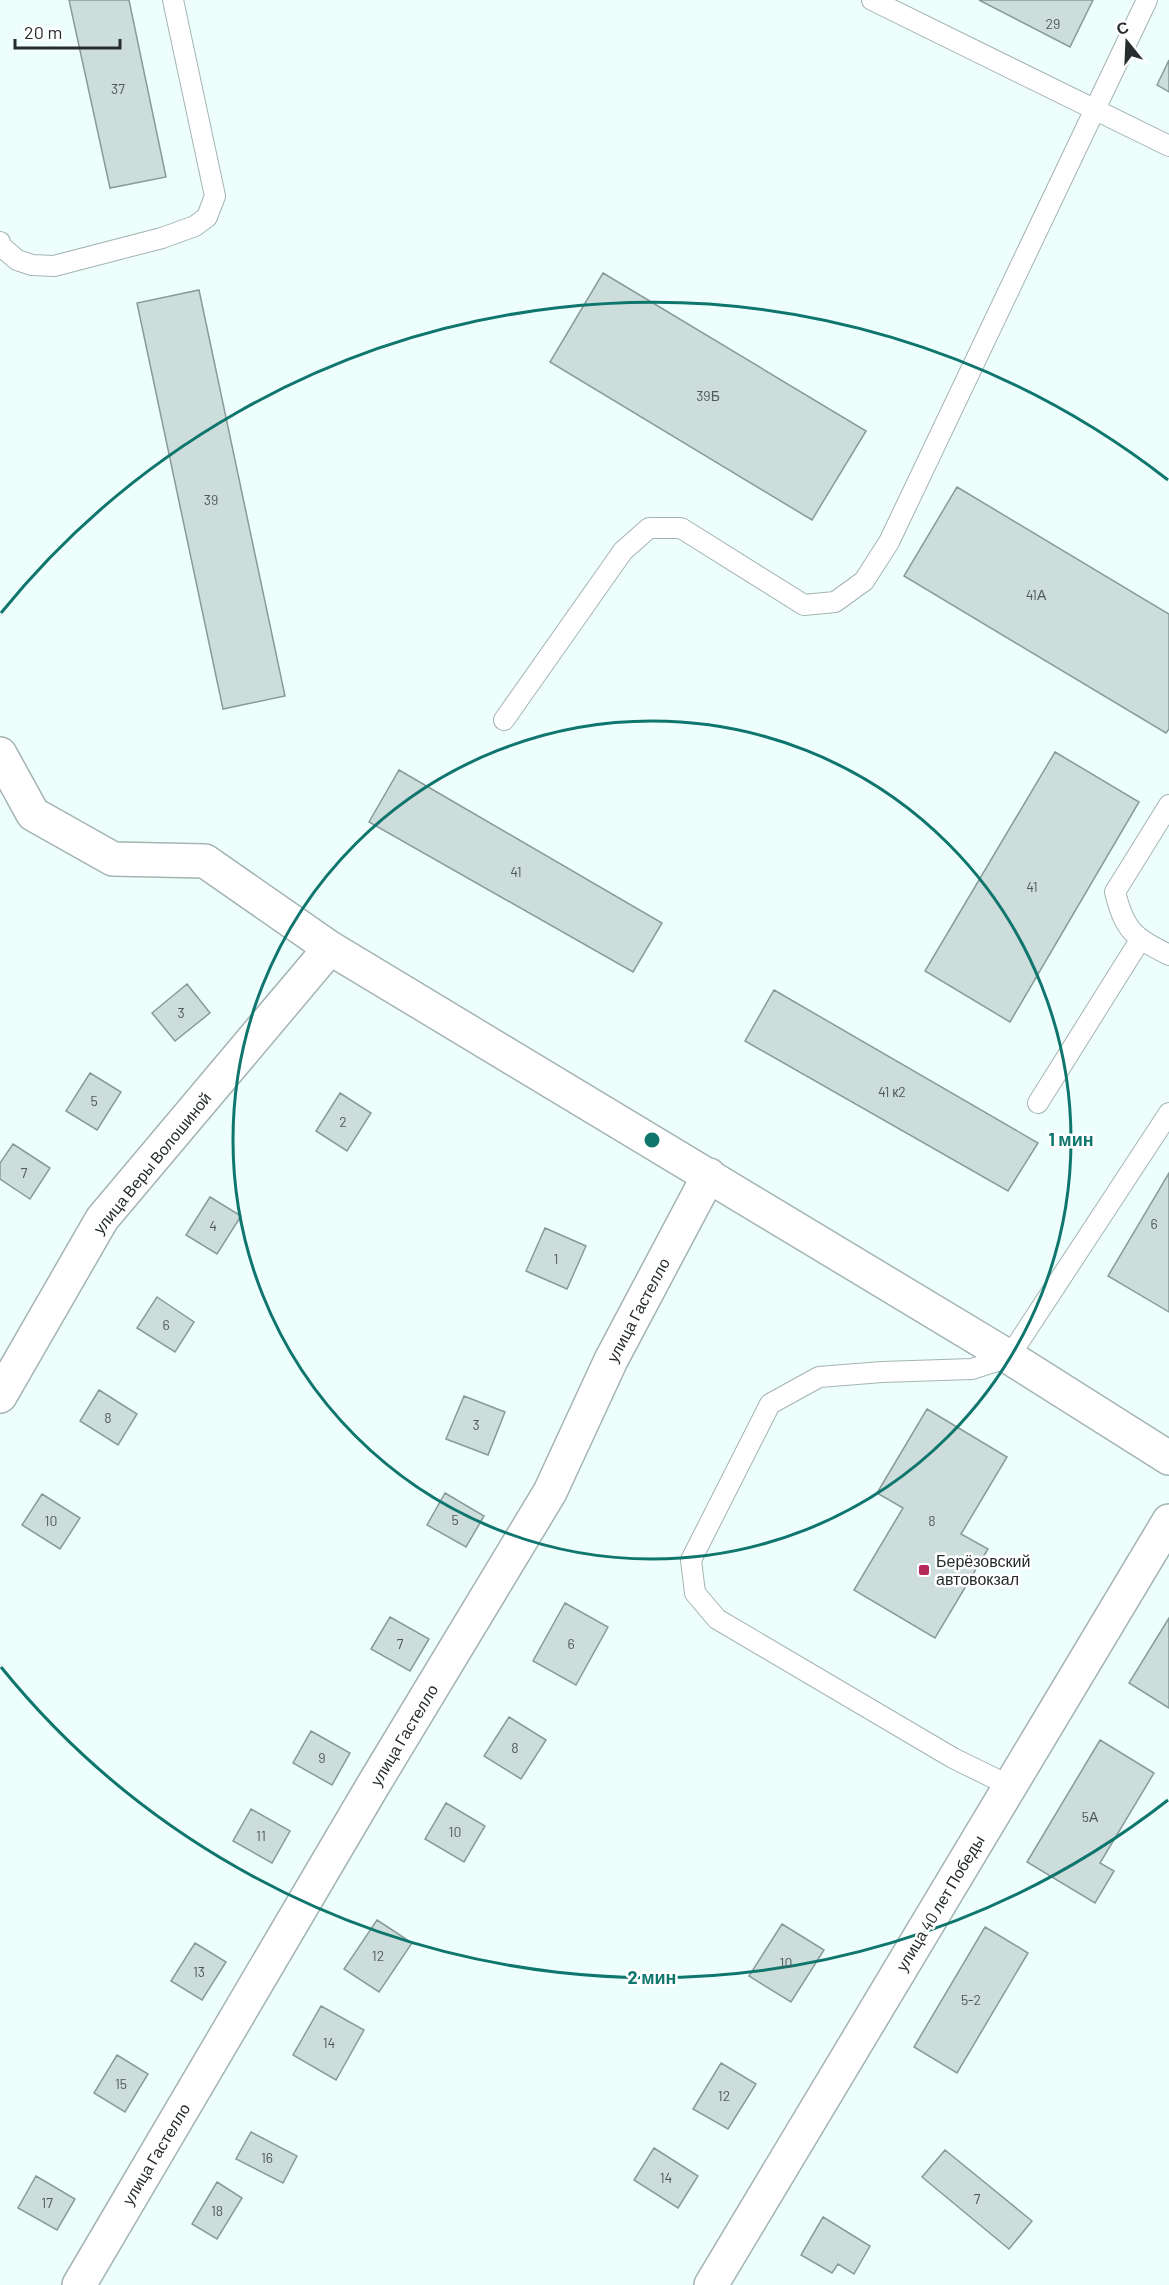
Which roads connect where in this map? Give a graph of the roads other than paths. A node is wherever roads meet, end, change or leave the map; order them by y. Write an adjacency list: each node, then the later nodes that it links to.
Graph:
1 (173, 0): 6 (lane)
2 (872, 0): 4 (lane)
3 (1147, 0): 4 (lane)
4 (1095, 110): 5 (lane); 7 (lane)
5 (1169, 146)
6 (0, 242)
7 (504, 720)
8 (0, 754): 11 (street)
9 (1169, 804): 10 (lane)
10 (1140, 940): 12 (lane); 13 (lane)
11 (330, 948): 15 (street); 17 (street, улица Веры Волошиной)
12 (1169, 955)
13 (1038, 1103)
14 (1169, 1113): 16 (lane)
15 (709, 1175): 16 (street); 21 (street, улица Гастелло)
16 (1009, 1357): 18 (street); 20 (lane)
17 (0, 1396)
18 (1169, 1458)
19 (1169, 1521): 20 (street, улица 40 лет Победы)
20 (1010, 1786): 22 (street, улица 40 лет Победы)
21 (79, 2285)
22 (711, 2285)

